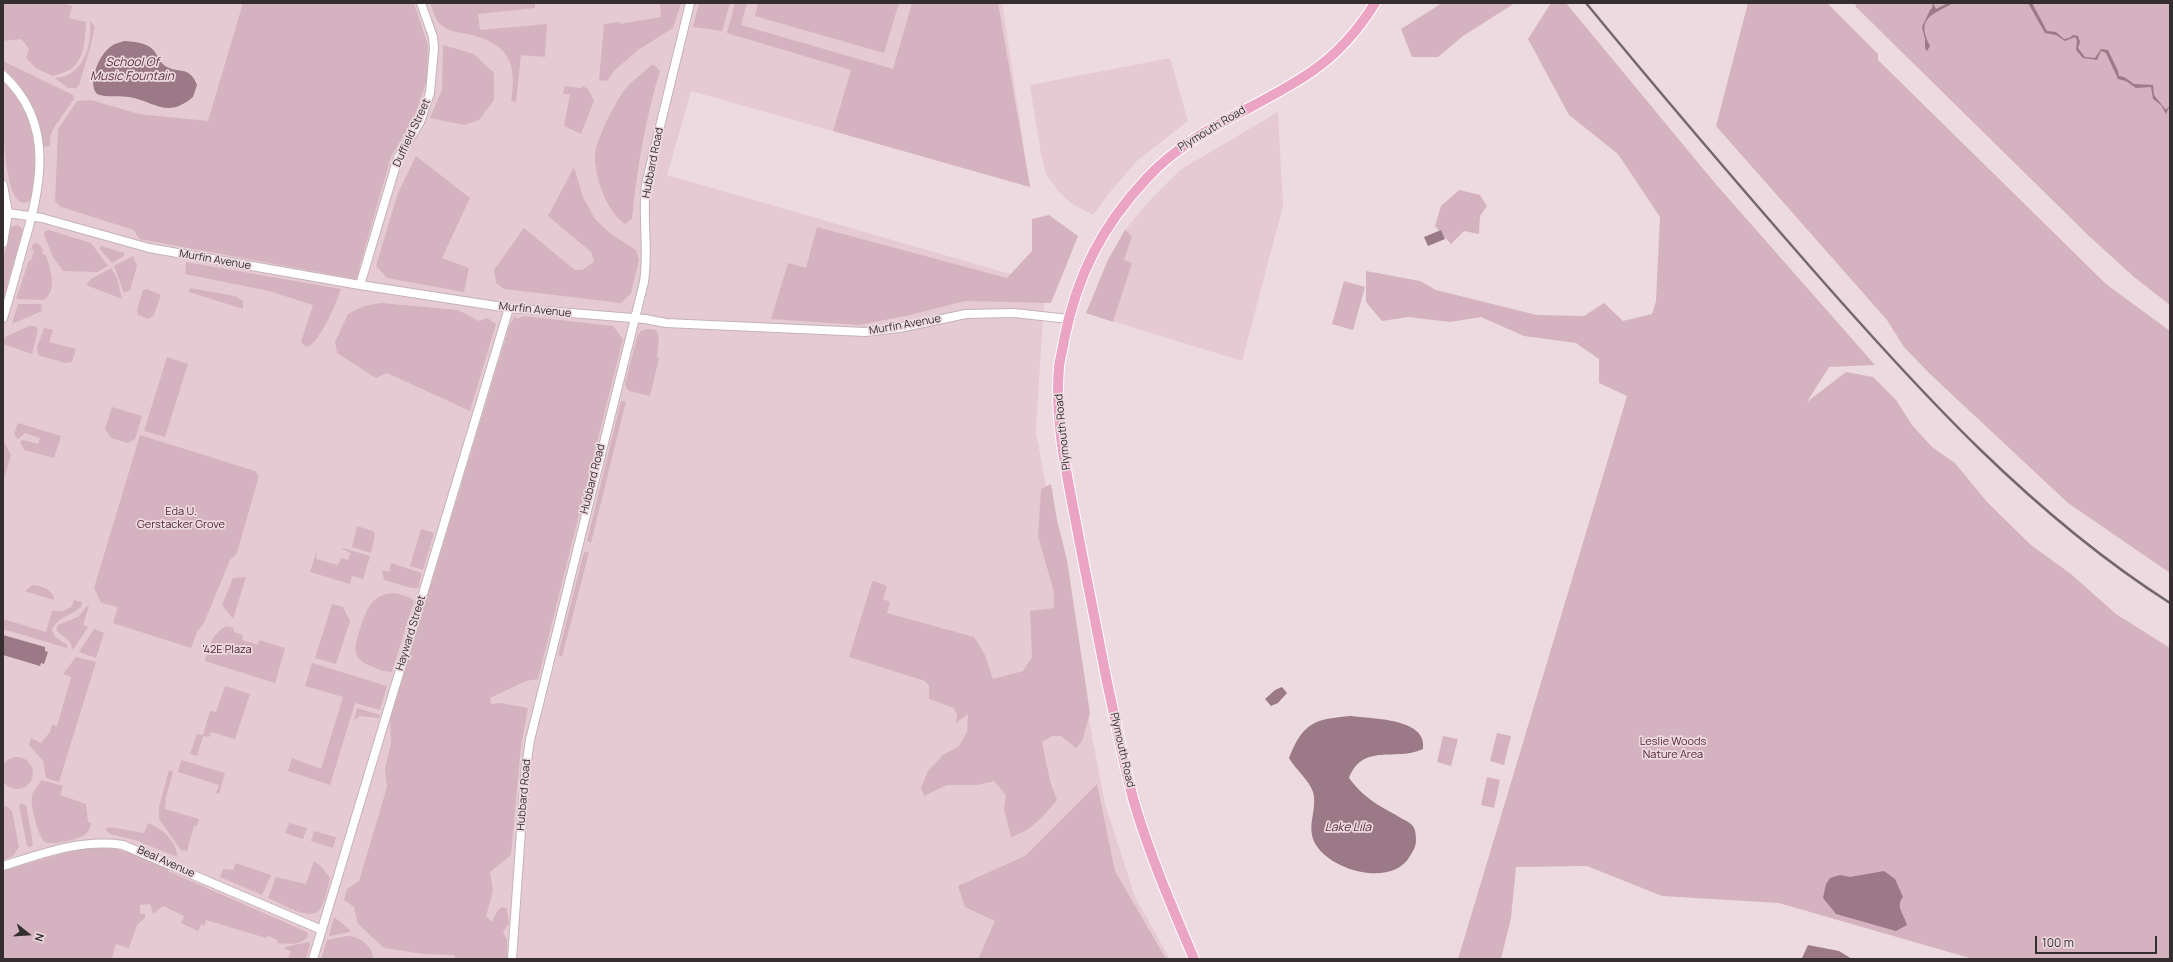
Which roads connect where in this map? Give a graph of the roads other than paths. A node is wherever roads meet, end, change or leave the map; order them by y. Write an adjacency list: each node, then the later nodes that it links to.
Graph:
1 (421, 3): 9 (street, Duffield Street)
2 (690, 3): 13 (street, Hubbard Road)
3 (1375, 3): 12 (main road, Plymouth Road)
4 (3, 75): 7 (street)
5 (3, 185): 6 (street)
6 (8, 213): 7 (street, Murfin Avenue); 8 (street)
7 (33, 216): 9 (street, Murfin Avenue); 11 (street)
8 (3, 243)
9 (360, 285): 10 (street, Murfin Avenue)
10 (509, 308): 13 (street, Murfin Avenue); 15 (street, Hayward Street)
11 (3, 318)
12 (1069, 318): 13 (street, Murfin Avenue); 18 (main road, Plymouth Road)
13 (634, 319): 17 (street, Hubbard Road)
14 (3, 866): 15 (street, Beal Avenue)
15 (322, 930): 16 (street, Hayward Street)
16 (313, 959)
17 (512, 959)
18 (1194, 959)

